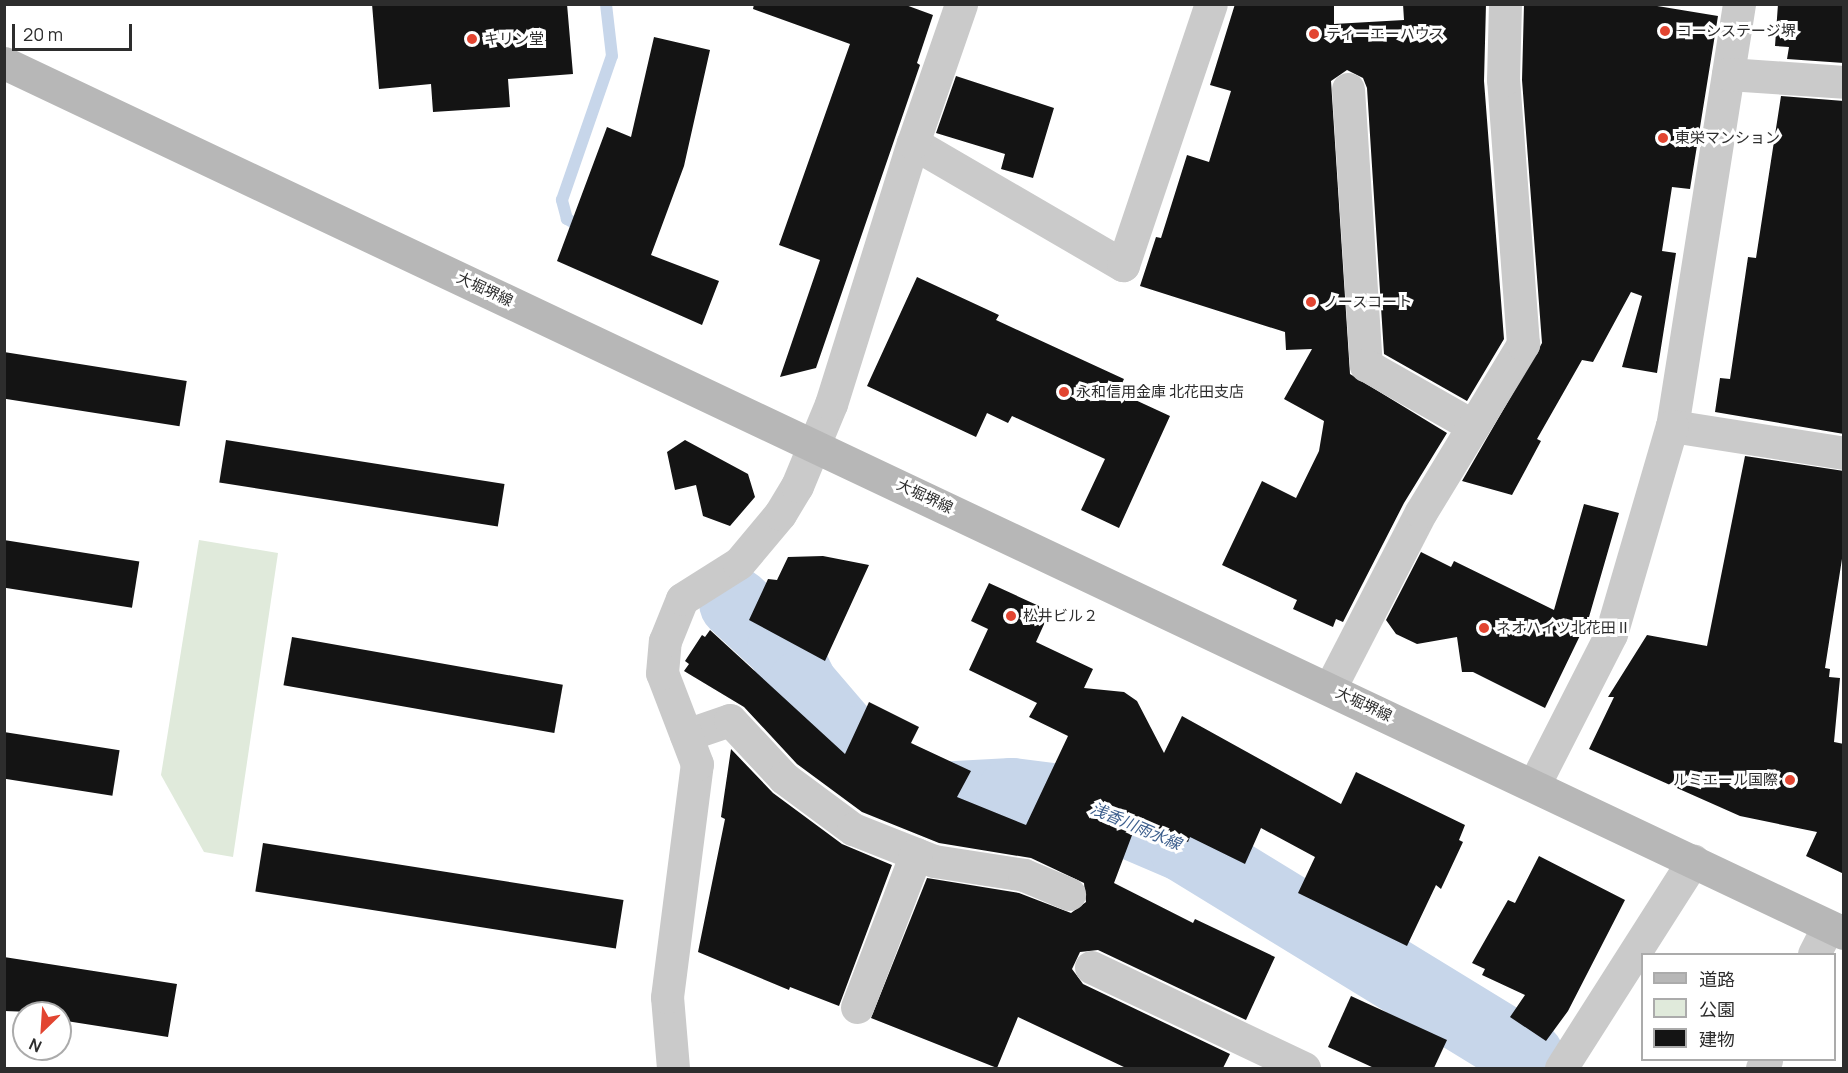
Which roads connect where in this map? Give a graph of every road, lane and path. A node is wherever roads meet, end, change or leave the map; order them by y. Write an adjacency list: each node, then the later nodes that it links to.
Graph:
1 (961, 4): 9 (street)
2 (1211, 4): 9 (street)
3 (1505, 4): 10 (street)
4 (1739, 4): 6 (street)
5 (4, 63): 12 (main road, 大堀堺線)
6 (1728, 74): 7 (street); 11 (street)
7 (1844, 82)
8 (1348, 89): 10 (street)
9 (913, 143): 12 (street)
10 (1473, 426): 14 (street)
11 (1672, 426): 13 (street); 16 (street)
12 (816, 444): 14 (main road, 大堀堺線); 15 (street)
13 (1844, 453)
14 (1330, 688): 16 (main road, 大堀堺線)
15 (686, 735): 17 (street); 23 (street)
16 (1534, 785): 18 (main road, 大堀堺線)
17 (916, 854): 19 (street); 22 (street)
18 (1693, 861): 20 (main road, 大堀堺線); 25 (street)
19 (1069, 894)
20 (1829, 938)
21 (1090, 967): 24 (street)
22 (857, 1007)
23 (673, 1068)
24 (1304, 1068)
25 (1561, 1068)

